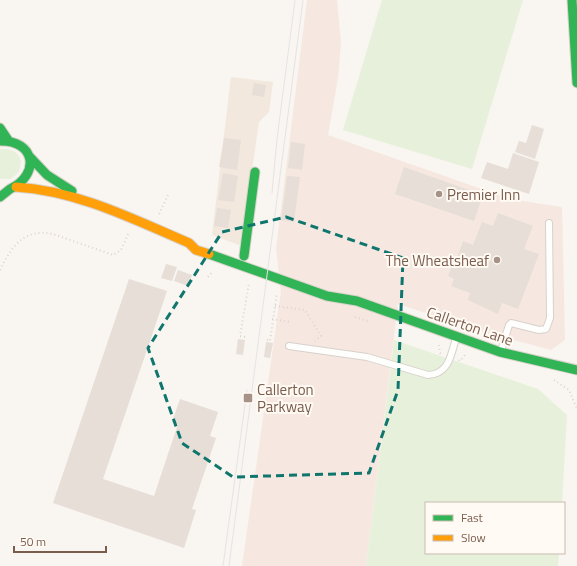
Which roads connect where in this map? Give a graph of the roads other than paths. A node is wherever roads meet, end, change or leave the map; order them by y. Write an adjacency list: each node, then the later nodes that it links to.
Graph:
1 (572, 0): 2 (main road)
2 (577, 83)
3 (0, 128): 4 (main road)
4 (4, 140): 5 (main road, Callerton Lane)
5 (29, 156): 8 (main road); 10 (main road, Callerton Lane)
6 (255, 172): 14 (main road)
7 (0, 188): 8 (main road, Callerton Lane)
8 (13, 188): 9 (main road); 10 (main road, Callerton Lane)
9 (0, 197)
10 (97, 205): 13 (main road, Callerton Lane)
11 (549, 223): 19 (lane)
12 (202, 241): 13 (main road)
13 (189, 243): 16 (main road, Callerton Lane)
14 (244, 256)
15 (321, 284): 16 (main road, Callerton Lane)
16 (357, 301): 17 (main road, Callerton Lane)
17 (456, 337): 18 (lane); 19 (main road, Callerton Lane)
18 (288, 346)
19 (500, 352): 20 (main road, Callerton Lane)
20 (577, 370)

